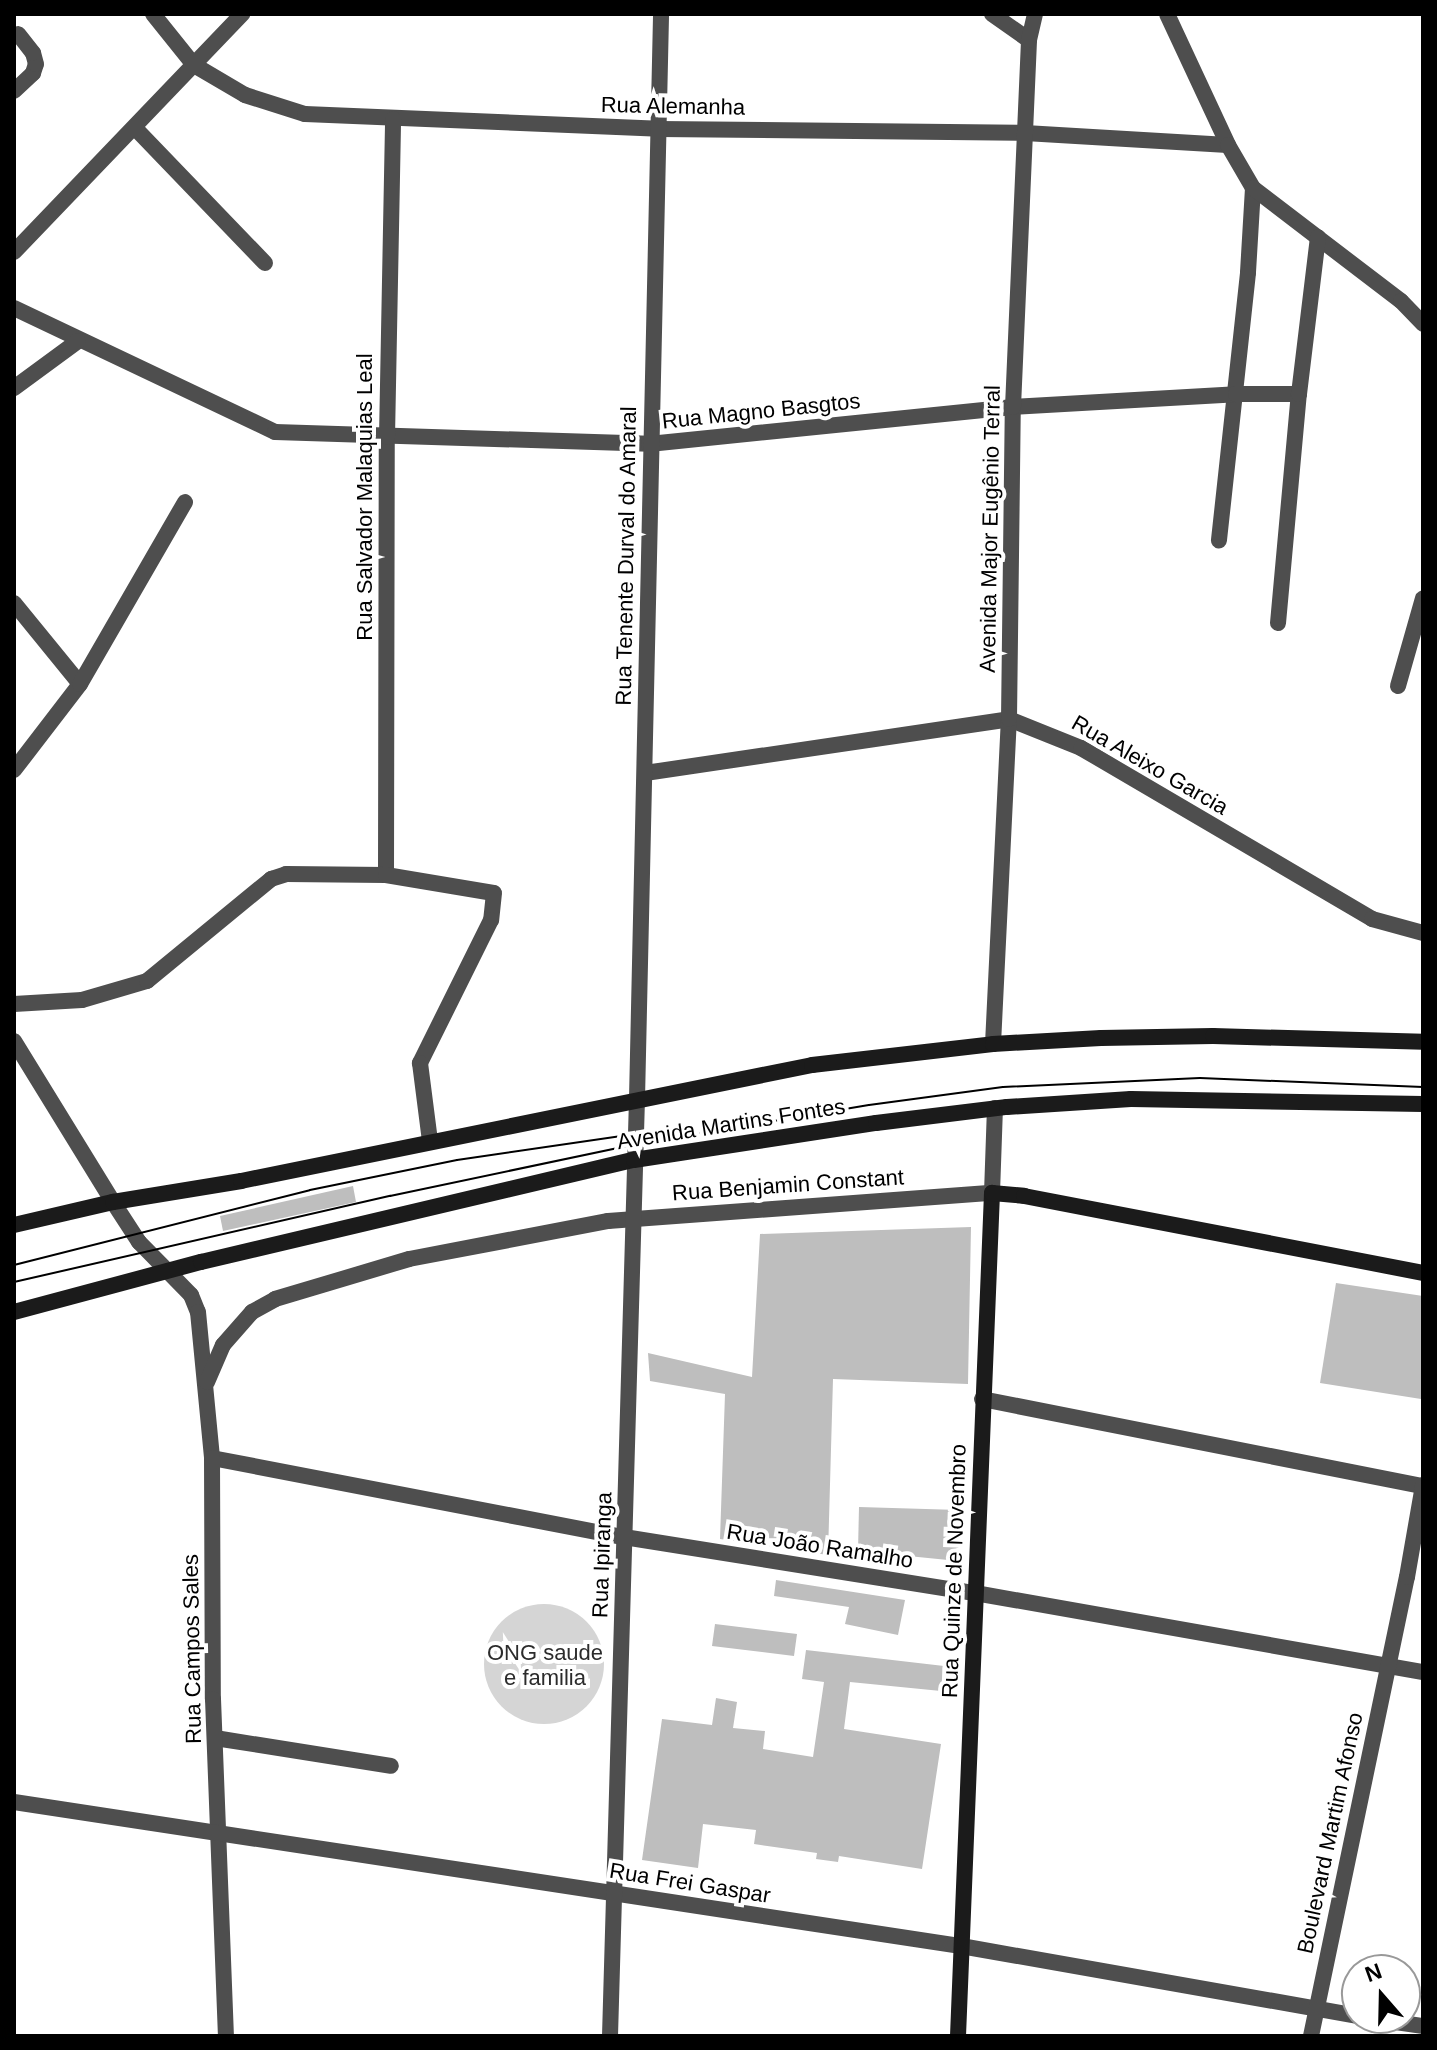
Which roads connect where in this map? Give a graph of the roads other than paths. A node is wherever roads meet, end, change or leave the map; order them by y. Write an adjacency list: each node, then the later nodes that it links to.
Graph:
1 (153, 14): 9 (street, Rua Alemanha)
2 (242, 14): 9 (street)
3 (661, 14): 13 (street, Rua Tenente Durval do Amaral)
4 (992, 14): 8 (street)
5 (1035, 14): 8 (street, Avenida Major Eugênio Terral)
6 (1167, 14): 15 (street)
7 (18, 34): 10 (street)
8 (1029, 40): 14 (street, Avenida Major Eugênio Terral)
9 (194, 65): 11 (street, Rua Alemanha); 12 (street)
10 (14, 91)
11 (393, 119): 13 (street, Rua Alemanha); 27 (street, Rua Salvador Malaquias Leal)
12 (136, 129): 18 (street); 19 (street)
13 (659, 129): 14 (street, Rua Alemanha); 28 (street, Rua Tenente Durval do Amaral)
14 (1025, 133): 15 (street, Rua Alemanha); 26 (street, Avenida Major Eugênio Terral)
15 (1228, 145): 16 (street)
16 (1253, 188): 17 (street); 24 (street)
17 (1318, 237): 21 (street); 25 (street)
18 (14, 252)
19 (265, 263)
20 (14, 308): 22 (street, Rua Magno Basgtos)
21 (1423, 324)
22 (78, 341): 23 (street); 27 (street, Rua Magno Basgtos)
23 (14, 388)
24 (1236, 394): 25 (street, Rua Magno Basgtos); 26 (street, Rua Magno Basgtos); 30 (street)
25 (1299, 394): 33 (street)
26 (1013, 407): 28 (street, Rua Magno Basgtos); 36 (street, Avenida Major Eugênio Terral)
27 (387, 437): 28 (street, Rua Magno Basgtos); 39 (street, Rua Salvador Malaquias Leal)
28 (649, 444): 38 (street, Rua Tenente Durval do Amaral)
29 (185, 502): 34 (street)
30 (1219, 540)
31 (1423, 598): 35 (street)
32 (14, 603): 34 (street)
33 (1278, 623)
34 (80, 684): 37 (street)
35 (1398, 686)
36 (1009, 719): 38 (street); 40 (street, Rua Aleixo Garcia); 44 (street, Avenida Major Eugênio Terral)
37 (14, 770)
38 (645, 773): 45 (street, Rua Tenente Durval do Amaral)
39 (386, 875): 41 (street); 48 (street)
40 (1423, 933)
41 (14, 1004)
42 (14, 1041): 51 (street, Rua Campos Sales)
43 (1420, 1043): 44 (main road, Avenida Martins Fontes)
44 (993, 1044): 45 (main road, Avenida Martins Fontes)
45 (637, 1099): 48 (main road, Avenida Martins Fontes); 49 (street, Rua Tenente Durval do Amaral)
46 (1423, 1104): 47 (main road, Avenida Martins Fontes)
47 (995, 1108): 49 (main road, Avenida Martins Fontes); 50 (street, Rua Quinze de Novembro)
48 (430, 1141): 51 (main road, Avenida Martins Fontes)
49 (634, 1160): 52 (street); 54 (main road, Avenida Martins Fontes)
50 (992, 1193): 52 (street, Rua Benjamin Constant); 55 (main road, Rua Benjamin Constant); 58 (main road, Rua Quinze de Novembro)
51 (113, 1202): 53 (main road, Avenida Martins Fontes); 54 (street, Rua Campos Sales)
52 (632, 1219): 57 (street, Rua Benjamin Constant); 61 (street, Rua Ipiranga)
53 (14, 1225)
54 (167, 1273): 56 (main road, Avenida Martins Fontes); 57 (street, Rua Campos Sales)
55 (1423, 1273)
56 (14, 1312)
57 (205, 1387): 59 (street, Rua Campos Sales)
58 (982, 1399): 60 (street); 62 (main road, Rua Quinze de Novembro)
59 (212, 1458): 61 (street, Rua João Ramalho); 65 (street, Rua Campos Sales)
60 (1423, 1486): 63 (street, Boulevard Martim Afonso)
61 (624, 1537): 62 (street, Rua João Ramalho); 69 (street, Rua Ipiranga)
62 (975, 1593): 63 (street, Rua João Ramalho); 70 (main road, Rua Quinze de Novembro)
63 (1389, 1665): 64 (street, Rua João Ramalho); 71 (street, Boulevard Martim Afonso)
64 (1423, 1672)
65 (215, 1738): 66 (street); 68 (street, Rua Campos Sales)
66 (391, 1766)
67 (14, 1802): 68 (street, Rua Frei Gaspar)
68 (219, 1833): 69 (street, Rua Frei Gaspar); 73 (street, Rua Campos Sales)
69 (615, 1894): 70 (street, Rua Frei Gaspar); 74 (street, Rua Ipiranga)
70 (961, 1946): 71 (street, Rua Frei Gaspar); 75 (main road, Rua Quinze de Novembro)
71 (1315, 2010): 72 (street, Rua Frei Gaspar); 76 (street, Boulevard Martim Afonso)
72 (1341, 2014)
73 (226, 2036)
74 (610, 2036)
75 (958, 2036)
76 (1311, 2036)

